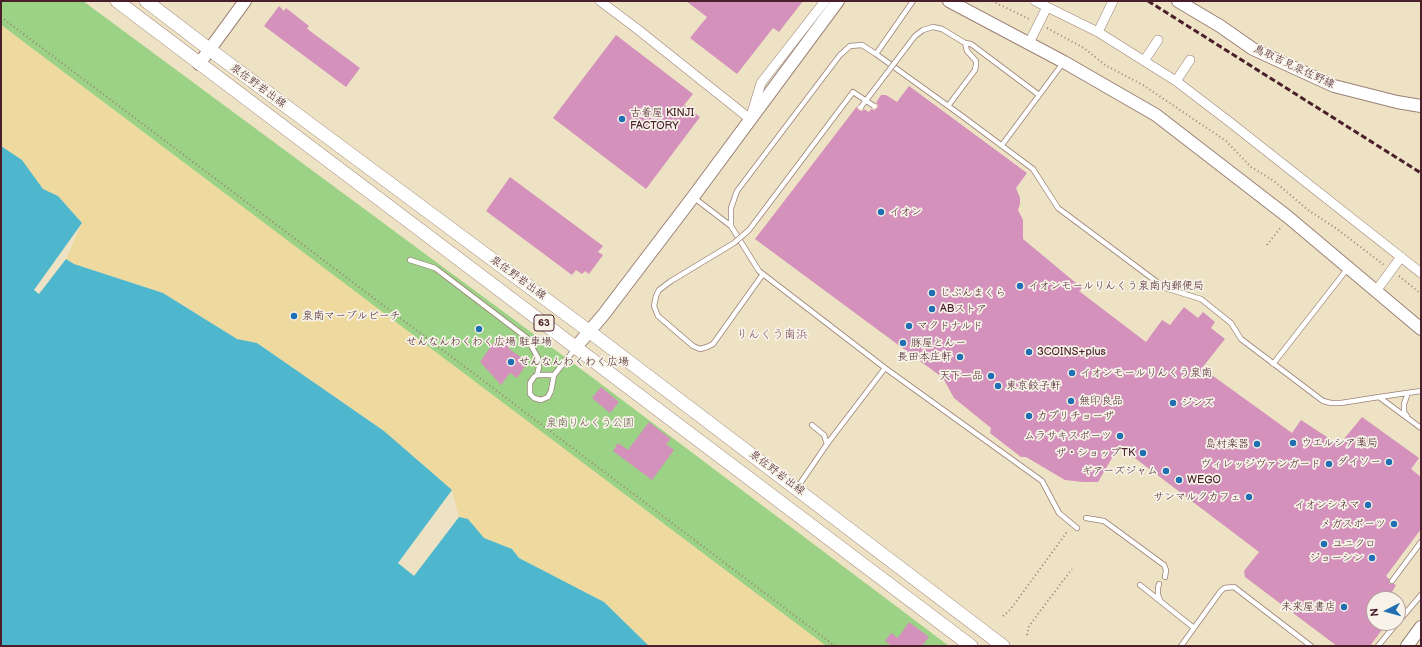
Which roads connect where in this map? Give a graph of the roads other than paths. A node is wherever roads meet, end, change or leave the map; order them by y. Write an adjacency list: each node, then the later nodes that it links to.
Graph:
1 (116, 1): 22 (main road, 泉佐野岩出線 / 63)
2 (146, 1): 17 (main road, 泉佐野岩出線 / 63)
3 (245, 1): 17 (street)
4 (600, 1): 29 (street)
5 (825, 1): 29 (street)
6 (838, 1): 29 (street)
7 (913, 1): 18 (lane)
8 (949, 1): 15 (street)
9 (1035, 1): 12 (street)
10 (1113, 1): 13 (street)
11 (1178, 1): 27 (street, 鳥取吉見泉佐野線)
12 (1047, 7): 13 (street); 15 (street)
13 (1098, 32): 20 (street)
14 (1158, 40): 20 (street)
15 (1029, 43): 21 (street)
16 (964, 44): 24 (lane); 26 (lane); 28 (lane, bridge)
17 (209, 50): 22 (street); 40 (main road, 泉佐野岩出線 / 63)
18 (876, 54): 26 (lane); 32 (lane)
19 (1190, 60): 23 (street)
20 (1144, 61): 23 (street)
21 (1064, 62): 24 (lane); 35 (street)
22 (199, 64): 41 (main road, 泉佐野岩出線 / 63)
23 (1176, 81): 33 (street)
24 (1039, 95): 30 (lane)
25 (874, 106): 37 (lane, bridge)
26 (948, 106): 30 (lane)
27 (1421, 106)
28 (861, 107)
29 (750, 119): 31 (street)
30 (1002, 145): 42 (lane)
31 (694, 197): 32 (lane); 40 (street)
32 (731, 226): 37 (lane)
33 (1401, 257): 36 (street); 38 (street)
34 (410, 260): 45 (lane)
35 (1348, 268): 38 (street); 42 (lane)
36 (1421, 273)
37 (763, 274): 43 (lane)
38 (1376, 291): 39 (street)
39 (1421, 329)
40 (590, 332): 41 (street); 53 (main road, 泉佐野岩出線 / 63)
41 (576, 347): 44 (lane); 67 (main road, 泉佐野岩出線 / 63)
42 (1274, 364): 48 (lane)
43 (886, 368): 52 (lane); 55 (lane)
44 (554, 374): 45 (lane); 45 (lane)
45 (537, 375)
46 (1421, 392): 47 (lane)
47 (1408, 393): 48 (lane); 49 (lane)
48 (1379, 398): 49 (lane)
49 (1407, 417): 51 (lane)
50 (812, 425): 52 (lane)
51 (1421, 428)
52 (827, 444): 53 (lane)
53 (797, 488): 68 (main road, 泉佐野岩出線 / 63)
54 (1086, 518): 57 (lane)
55 (1077, 528)
56 (1421, 542): 58 (lane)
57 (1165, 577)
58 (1392, 581)
59 (1160, 584): 62 (lane)
60 (1140, 585): 62 (lane)
61 (1421, 595): 63 (lane)
62 (1161, 601): 64 (lane)
63 (1406, 613)
64 (1194, 628): 69 (lane); 70 (lane)
65 (1421, 628): 72 (street)
66 (1391, 631): 71 (lane)
67 (971, 646)
68 (1003, 646)
69 (1181, 646)
70 (1311, 646)
71 (1378, 646)
72 (1407, 646)

